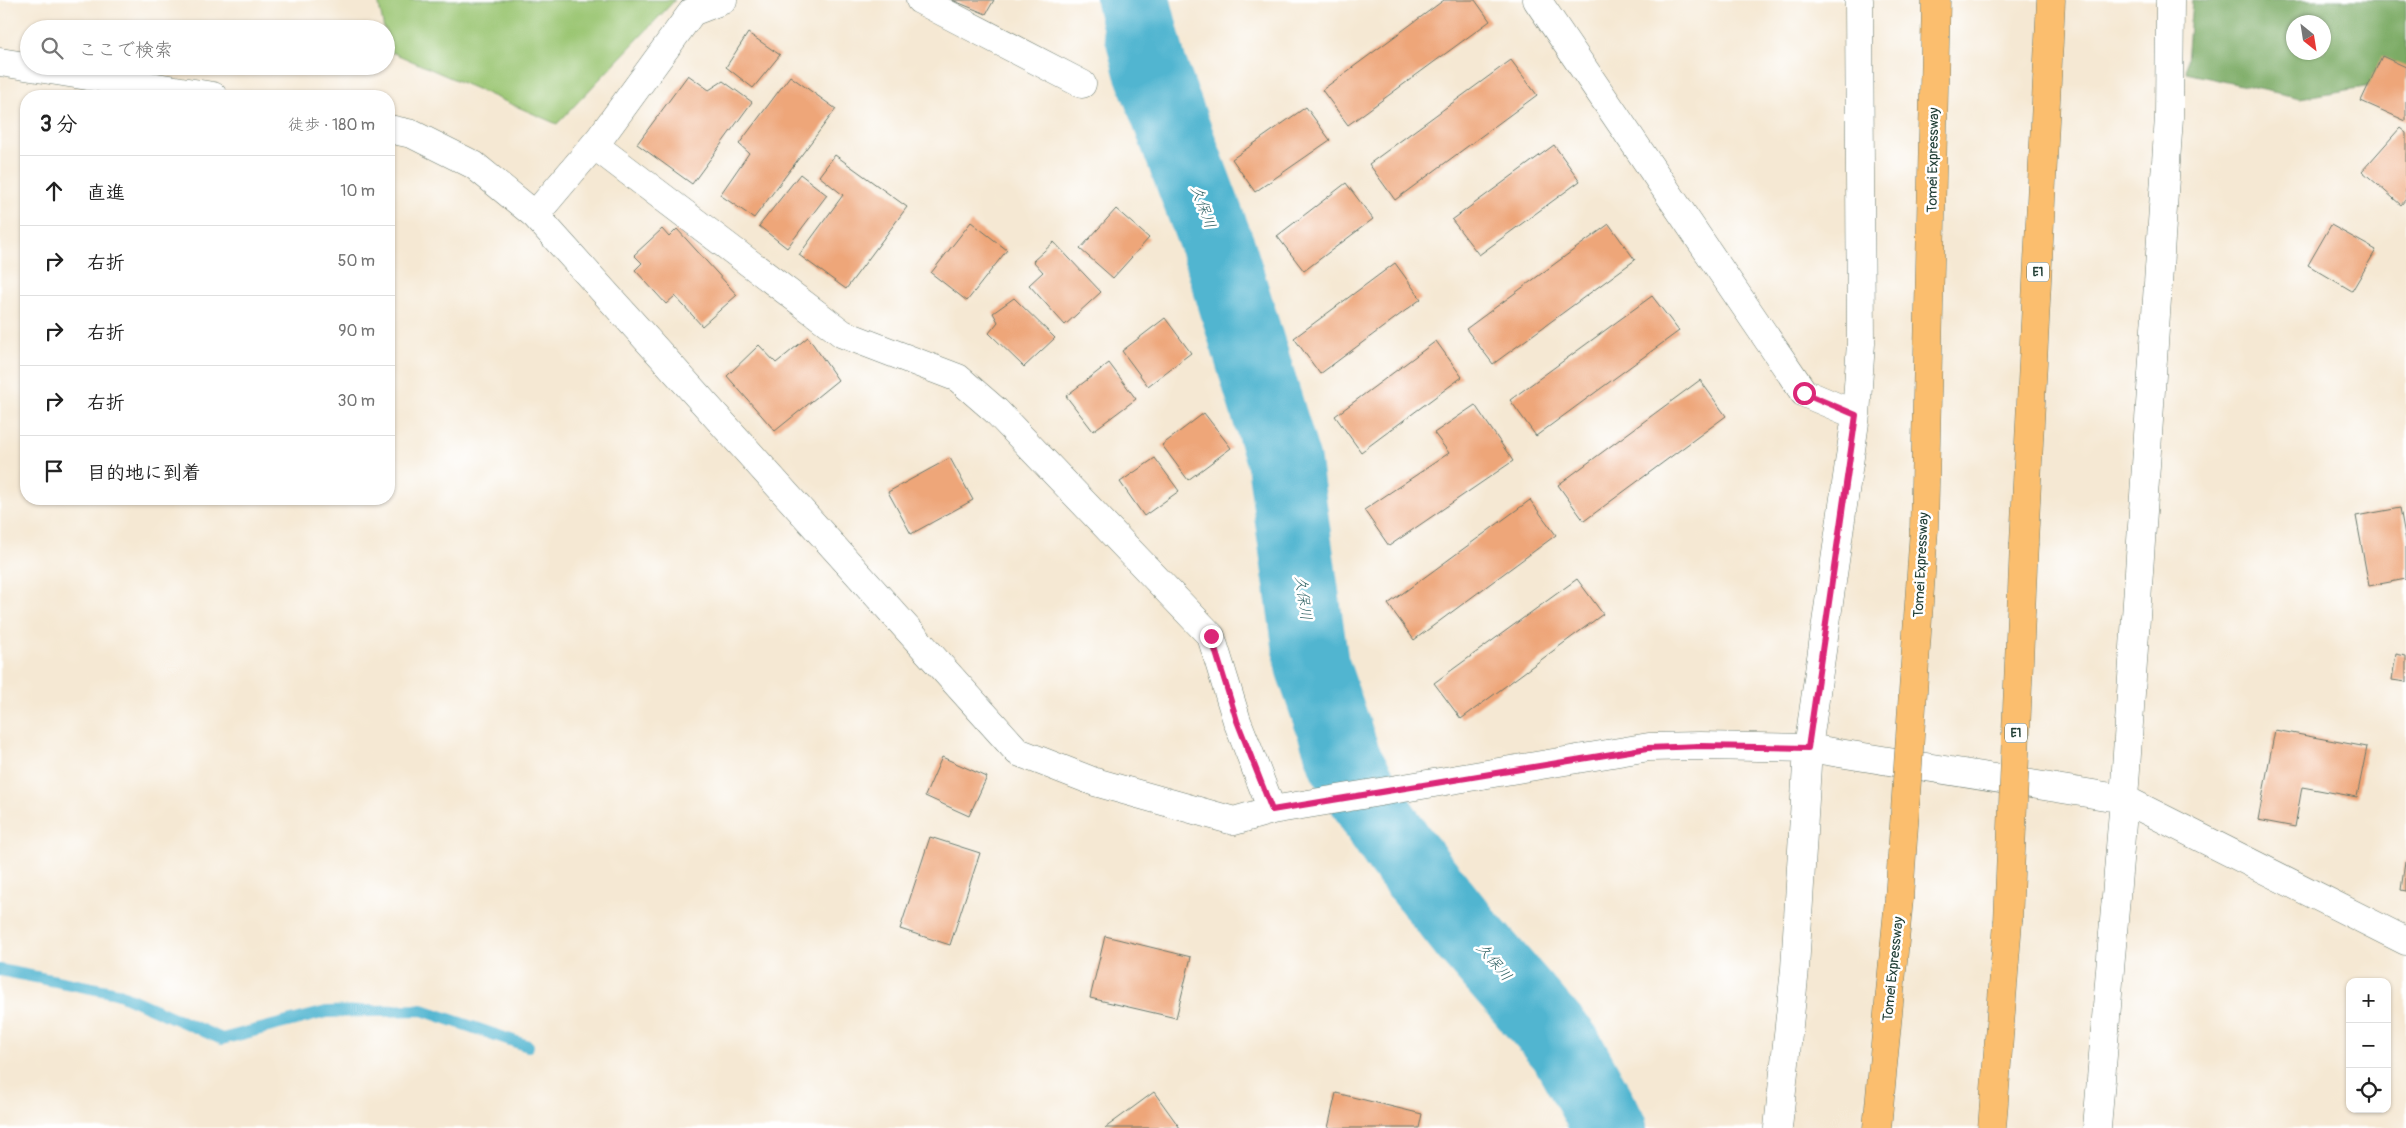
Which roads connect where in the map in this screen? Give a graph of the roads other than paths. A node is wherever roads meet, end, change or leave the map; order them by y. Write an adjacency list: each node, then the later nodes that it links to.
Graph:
1 (724, 0): 14 (street)
2 (920, 0): 11 (street)
3 (1537, 0): 16 (street)
4 (1859, 0): 16 (street)
5 (1936, 0): 22 (highway, Tomei Expressway, bridge)
6 (2051, 0): 23 (highway, E1, bridge)
7 (2170, 0): 18 (street)
8 (0, 62): 9 (street)
9 (20, 65)
10 (81, 75): 12 (street)
11 (1082, 84)
12 (175, 90)
13 (395, 130): 15 (street)
14 (594, 145): 15 (street); 19 (street)
15 (536, 215): 19 (street)
16 (1856, 415): 17 (street)
17 (1808, 748): 18 (street); 19 (street); 21 (street)
18 (2124, 799): 20 (street); 24 (street)
19 (1272, 810)
20 (2406, 942)
21 (1778, 1128)
22 (1877, 1128)
23 (1992, 1128)
24 (2096, 1128)

